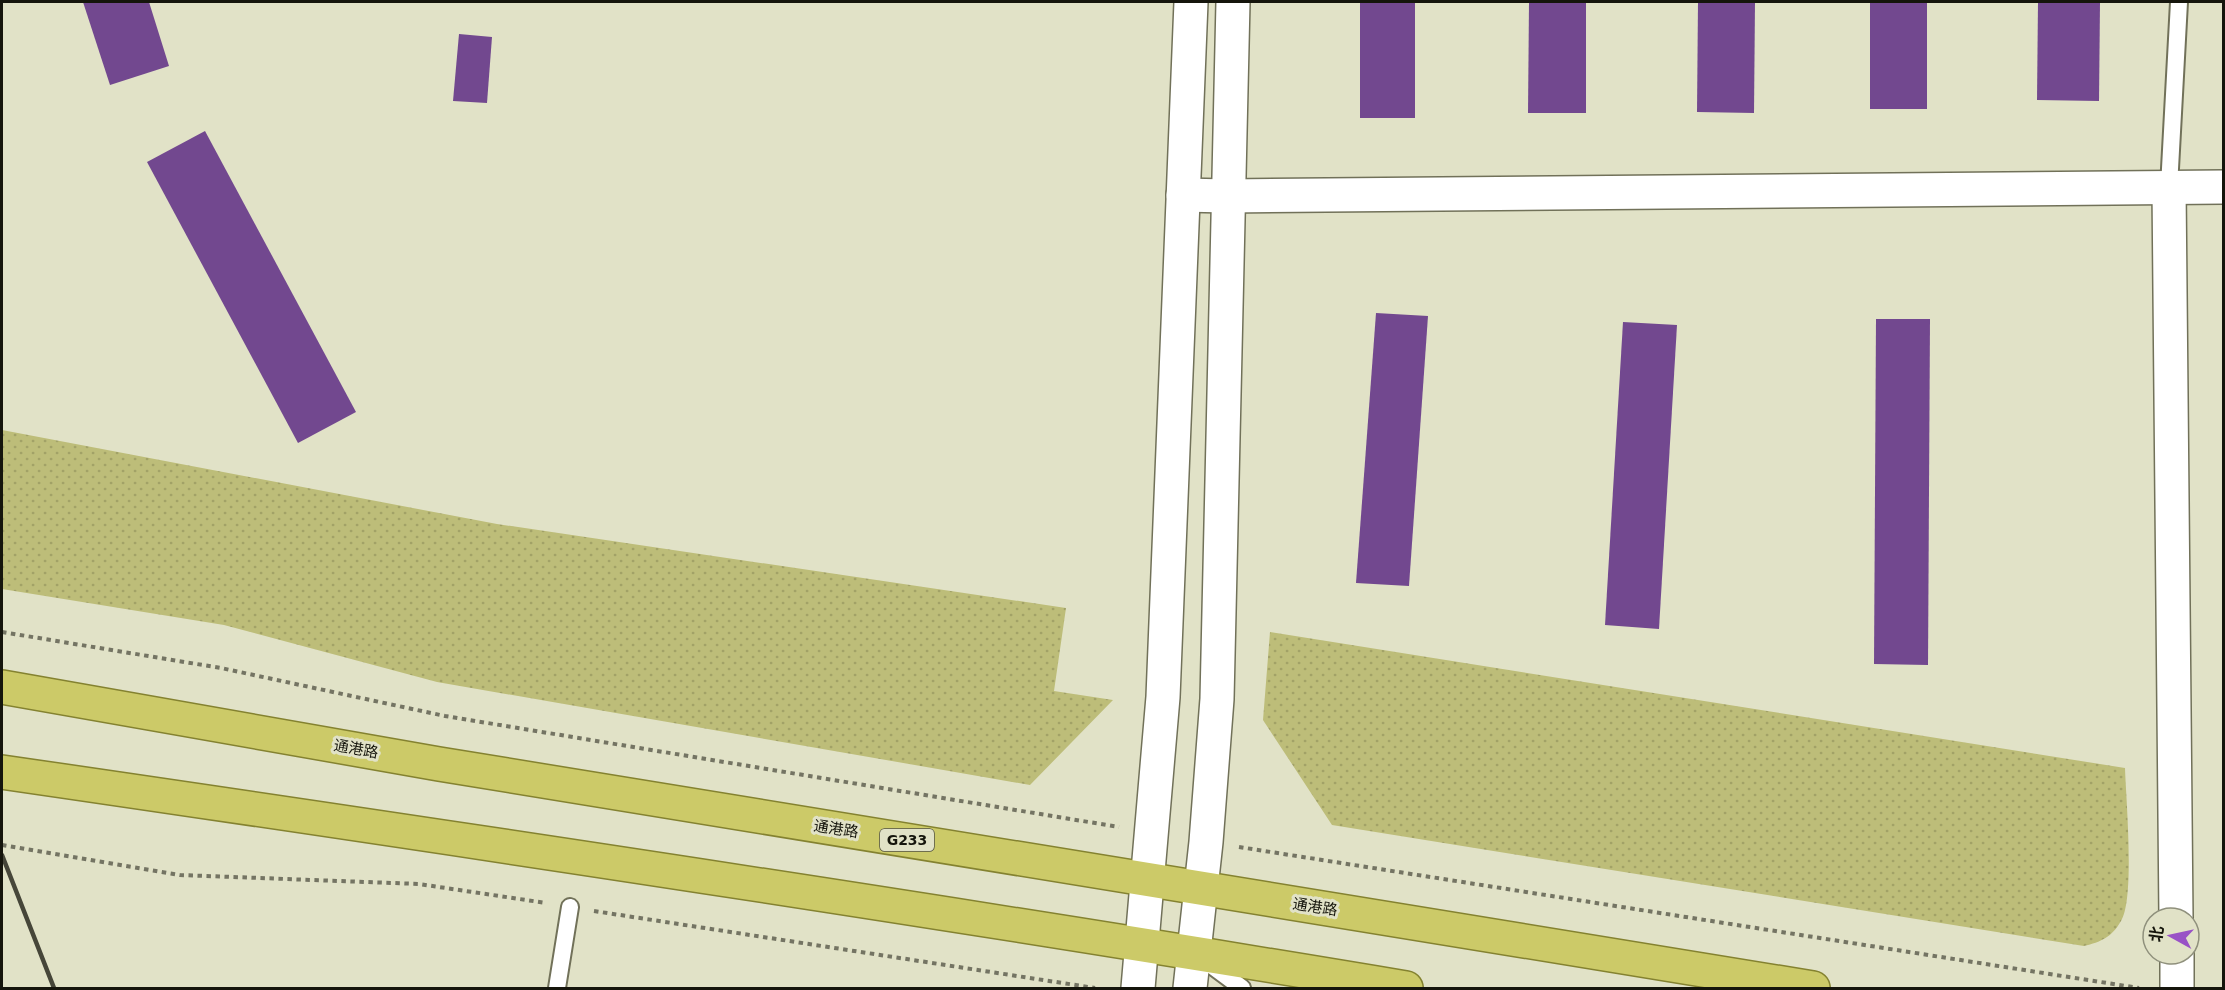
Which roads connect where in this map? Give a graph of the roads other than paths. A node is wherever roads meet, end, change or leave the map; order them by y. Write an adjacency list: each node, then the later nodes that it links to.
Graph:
1 (1191, 2): 6 (main road)
2 (1233, 2): 7 (main road)
3 (2179, 2): 4 (lane)
4 (2169, 187): 5 (main road); 7 (main road); 12 (main road)
5 (2223, 188)
6 (1183, 195): 7 (main road); 10 (main road)
7 (1227, 196): 11 (main road)
8 (2, 687): 10 (highway, 通港路 / G233)
9 (2, 772): 14 (highway)
10 (1147, 880): 11 (highway, 通港路 / G233); 14 (main road)
11 (1201, 888): 15 (main road); 22 (highway, 通港路 / G233)
12 (2176, 906)
13 (570, 907): 17 (lane)
14 (1142, 945): 15 (highway); 18 (main road)
15 (1194, 953): 19 (main road); 20 (lane); 21 (highway)
16 (2177, 966): 23 (main road)
17 (557, 988)
18 (1138, 988)
19 (1190, 988)
20 (1242, 988)
21 (1406, 988)
22 (1813, 988)
23 (2177, 988)

